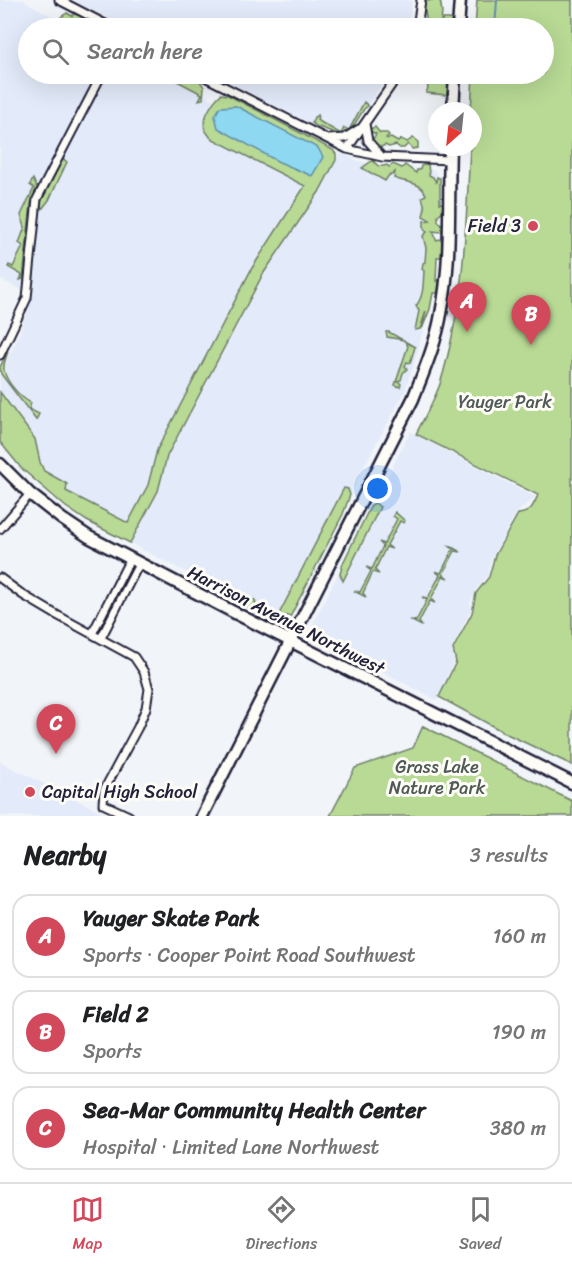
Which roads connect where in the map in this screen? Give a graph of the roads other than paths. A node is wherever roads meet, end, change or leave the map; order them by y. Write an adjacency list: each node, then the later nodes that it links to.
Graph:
1 (59, 0): 4 (street)
2 (421, 0): 5 (street)
3 (460, 0): 6 (main road)
4 (94, 18)
5 (418, 18)
6 (459, 18)
7 (97, 84): 18 (street)
8 (219, 84): 13 (street)
9 (392, 84): 12 (street)
10 (454, 84): 11 (main road)
11 (453, 102)
12 (363, 125): 13 (street); 14 (street); 16 (street)
13 (326, 139): 14 (street)
14 (347, 149): 16 (street)
15 (450, 156): 17 (main road)
16 (382, 157): 17 (street)
17 (450, 160): 26 (main road)
18 (0, 355)
19 (0, 464): 20 (main road, Harrison Avenue Northwest)
20 (30, 494): 21 (street); 22 (main road, Harrison Avenue Northwest)
21 (0, 529)
22 (135, 561): 24 (street); 25 (street); 26 (main road, Harrison Avenue Northwest)
23 (0, 578): 24 (street)
24 (92, 634): 25 (street)
25 (101, 638): 28 (street)
26 (291, 641): 27 (main road, Harrison Avenue Northwest); 29 (main road)
27 (572, 783)
28 (129, 816)
29 (202, 816)

